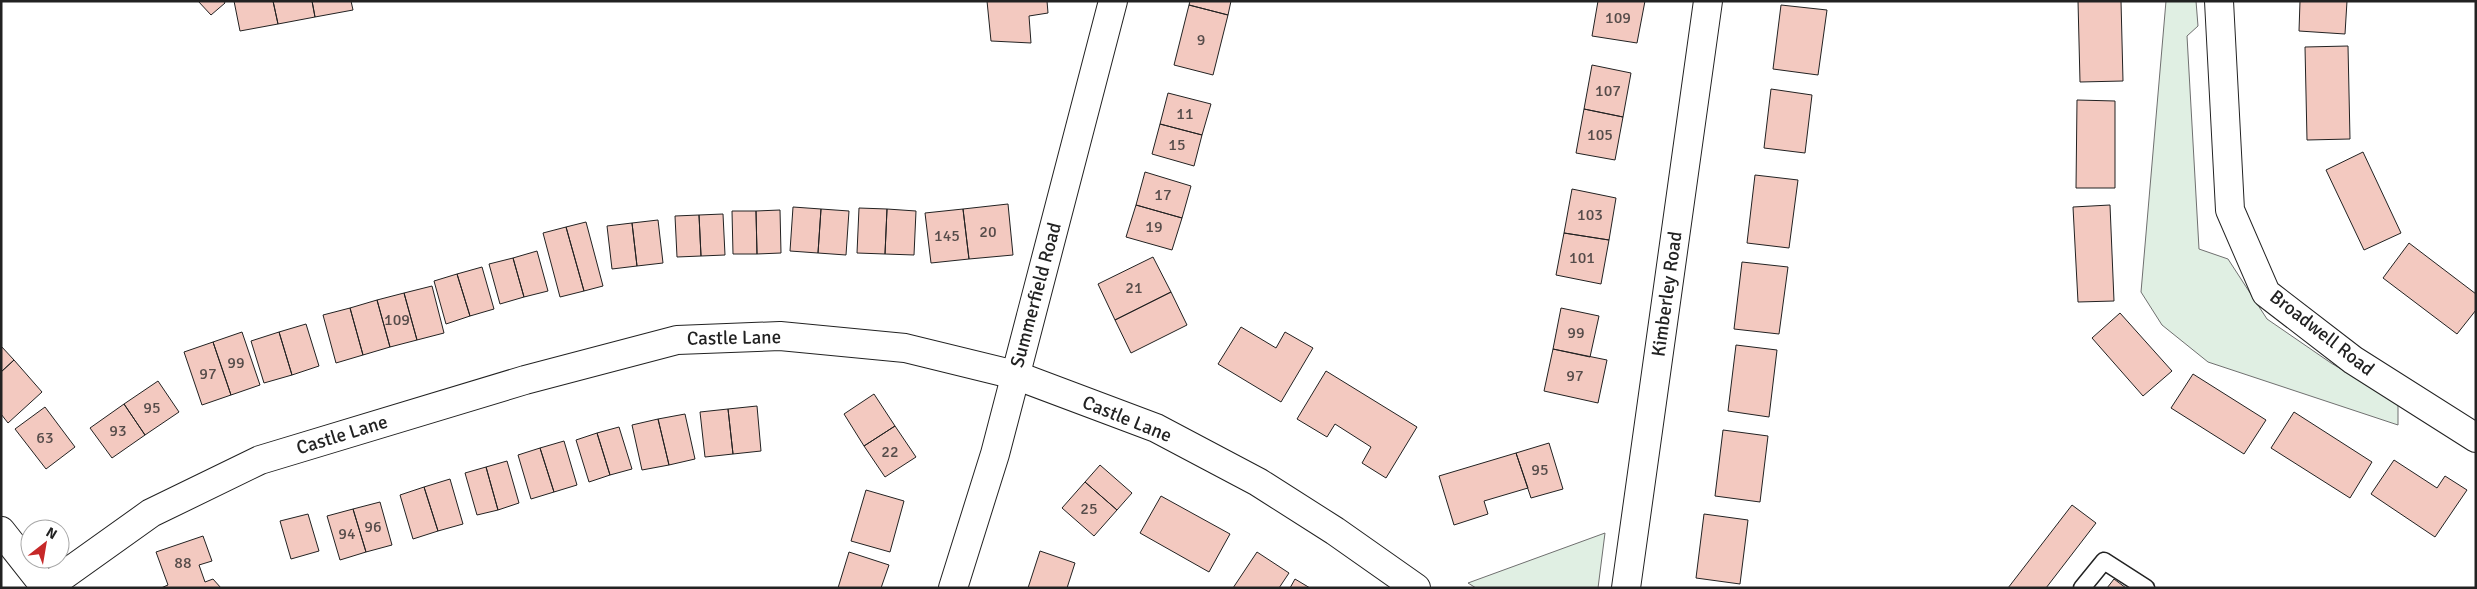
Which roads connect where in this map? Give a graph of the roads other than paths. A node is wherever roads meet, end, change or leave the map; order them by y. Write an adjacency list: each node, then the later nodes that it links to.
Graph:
1 (1114, 1): 4 (street, Summerfield Road)
2 (1708, 1): 10 (street, Kimberley Road)
3 (2219, 1): 5 (street, Broadwell Road)
4 (1015, 375): 7 (street, Castle Lane); 8 (street, Summerfield Road); 9 (street, Castle Lane)
5 (2476, 438)
6 (1, 531): 7 (street)
7 (46, 588)
8 (953, 588)
9 (1416, 588)
10 (1626, 588)
11 (2082, 588): 12 (lane)
12 (2146, 588)

